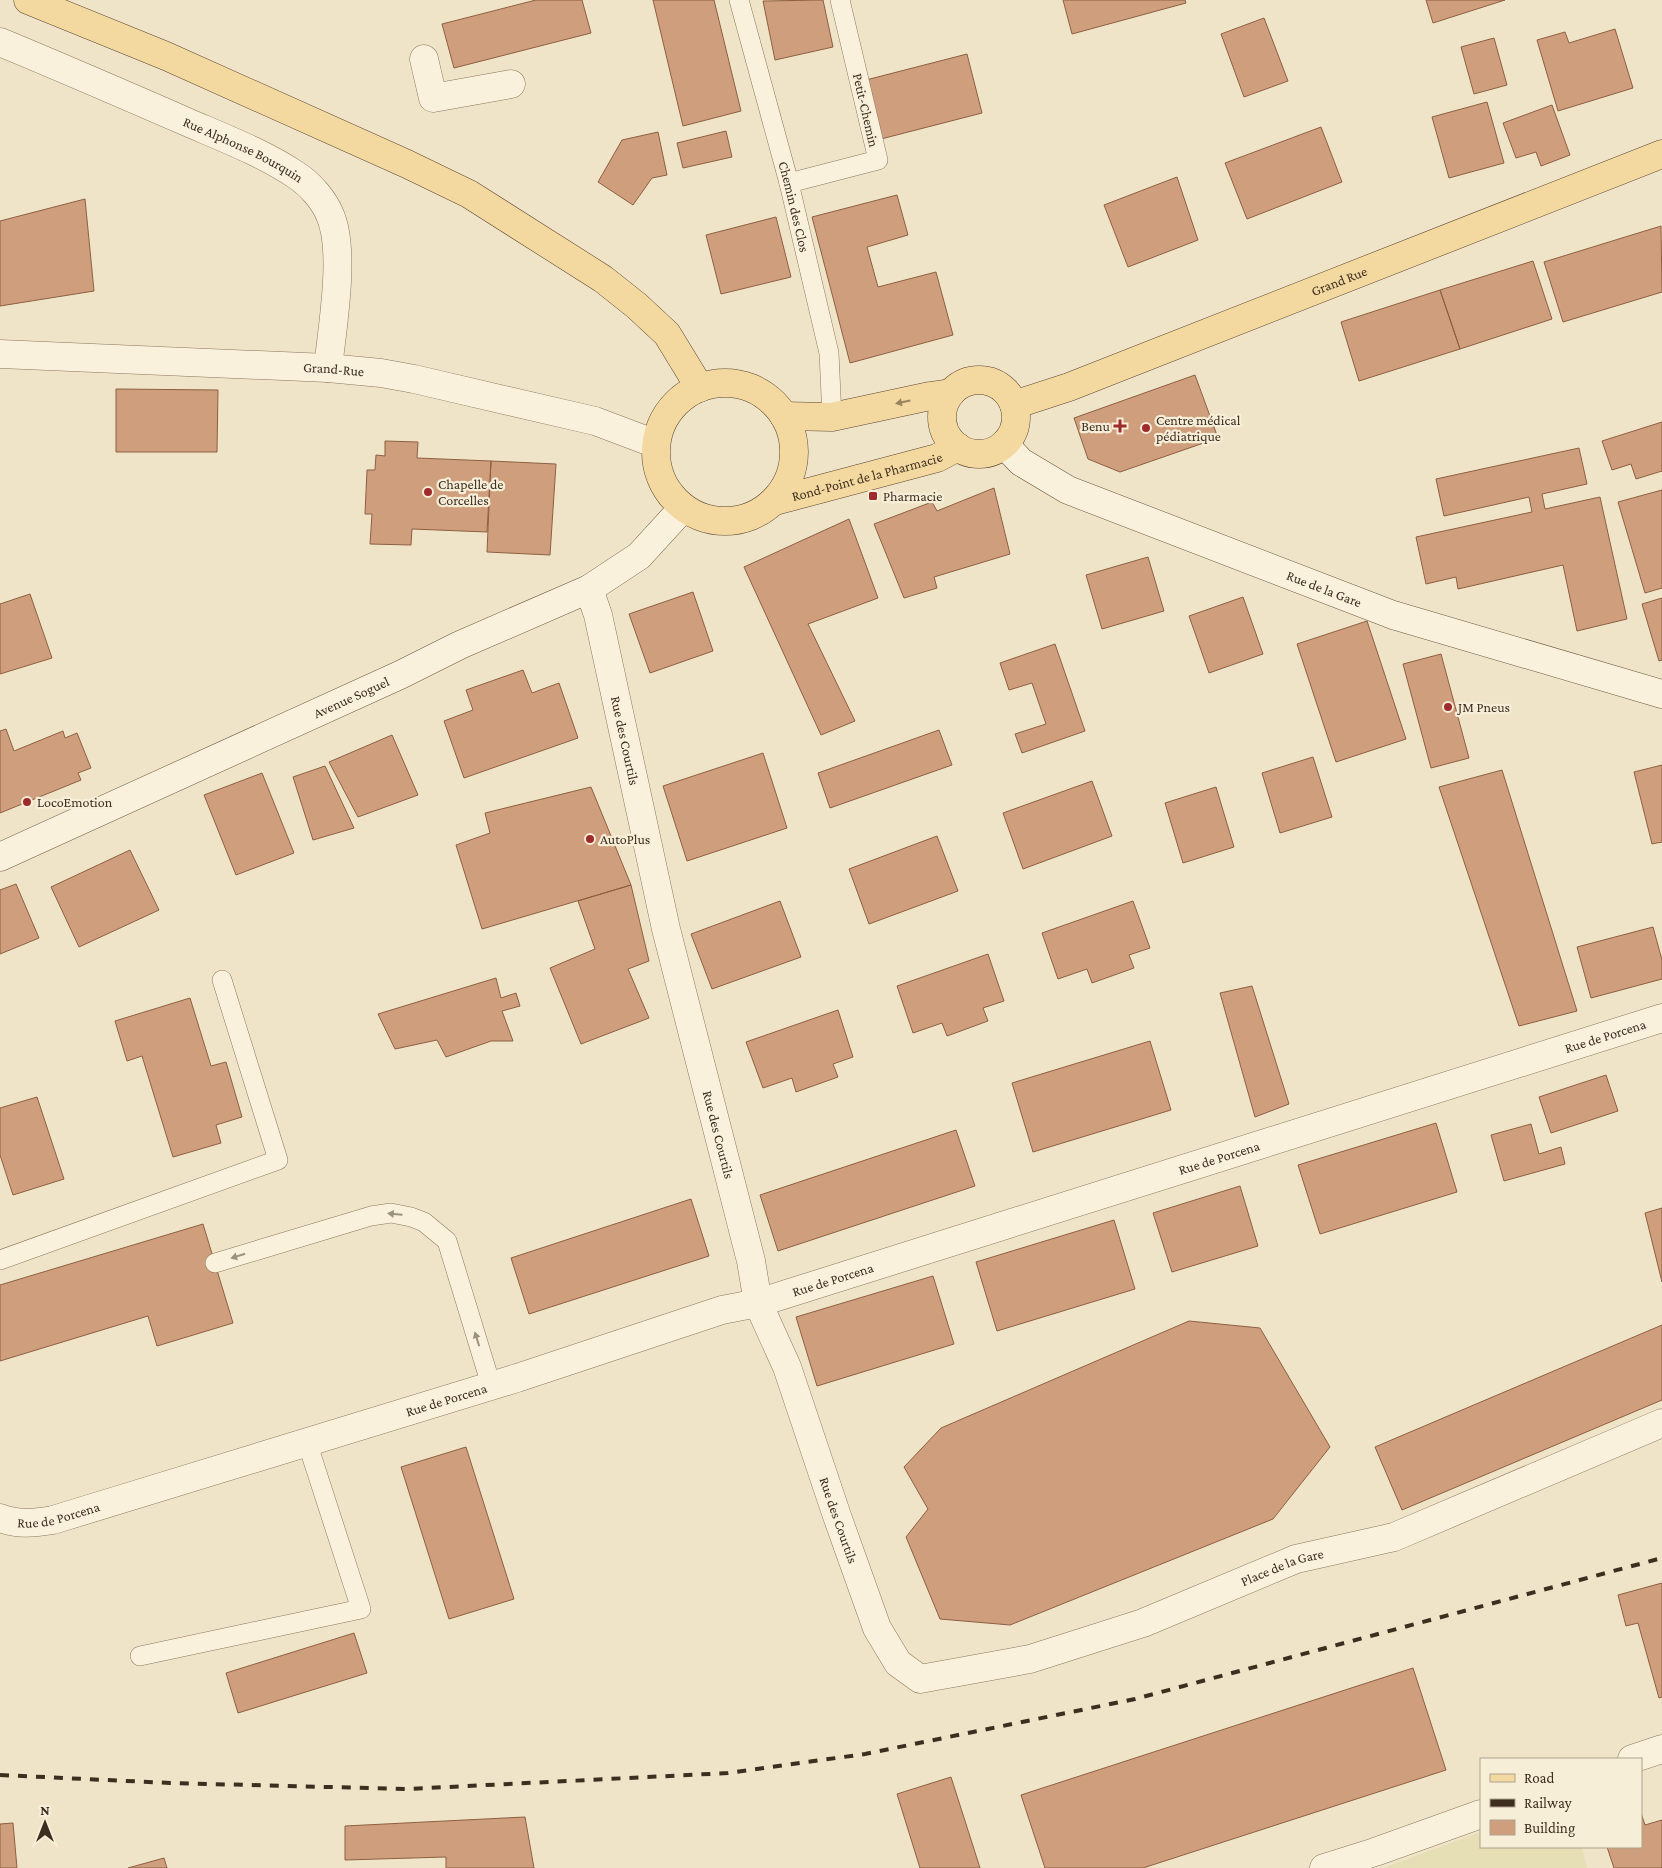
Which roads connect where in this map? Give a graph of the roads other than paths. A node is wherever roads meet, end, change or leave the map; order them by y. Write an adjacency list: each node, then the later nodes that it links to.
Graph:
1 (28, 0): 11 (main road)
2 (739, 0): 8 (lane, Chemin des Clos)
3 (840, 0): 8 (lane, Petit-Chemin)
4 (0, 42): 10 (street, Rue Alphonse Bourquin)
5 (424, 59): 6 (street)
6 (511, 84)
7 (1662, 154): 13 (main road, Grand Rue)
8 (789, 183): 15 (lane, Chemin des Clos)
9 (0, 354): 10 (street, Grand-Rue)
10 (328, 368): 16 (street, Grand-Rue)
11 (700, 388): 14 (main road, Rond-Point de la Pharmacie); 16 (main road, Rond-Point de la Pharmacie)
12 (951, 393): 13 (main road); 15 (main road, one-way to 15); 18 (main road, Rond-Point de la Pharmacie)
13 (1014, 405): 17 (main road)
14 (784, 416): 15 (main road); 19 (main road, Rond-Point de la Pharmacie)
15 (832, 417)
16 (656, 444): 20 (main road, Rond-Point de la Pharmacie)
17 (1004, 444): 18 (main road, Rond-Point de la Pharmacie); 22 (street, Rue de la Gare)
18 (958, 447): 19 (main road, Rond-Point de la Pharmacie)
19 (774, 501): 20 (main road, Rond-Point de la Pharmacie)
20 (683, 508): 21 (street, Avenue Soguel)
21 (589, 589): 23 (street, Avenue Soguel); 28 (street, Rue des Courtils)
22 (1662, 694)
23 (0, 857)
24 (222, 980): 26 (lane)
25 (1662, 1018): 28 (street, Rue de Porcena)
26 (0, 1260)
27 (215, 1263): 29 (lane, one-way to 27)
28 (758, 1302): 29 (street, Rue de Porcena); 34 (street, Rue des Courtils)
29 (491, 1385): 31 (street, Rue de Porcena)
30 (1662, 1423): 34 (street, Place de la Gare)
31 (307, 1442): 32 (street, Rue de Porcena); 33 (lane)
32 (0, 1518)
33 (140, 1656)
34 (898, 1663)
35 (1662, 1749): 36 (street)
36 (1635, 1758)
37 (1480, 1814): 38 (street)
38 (1324, 1868)

